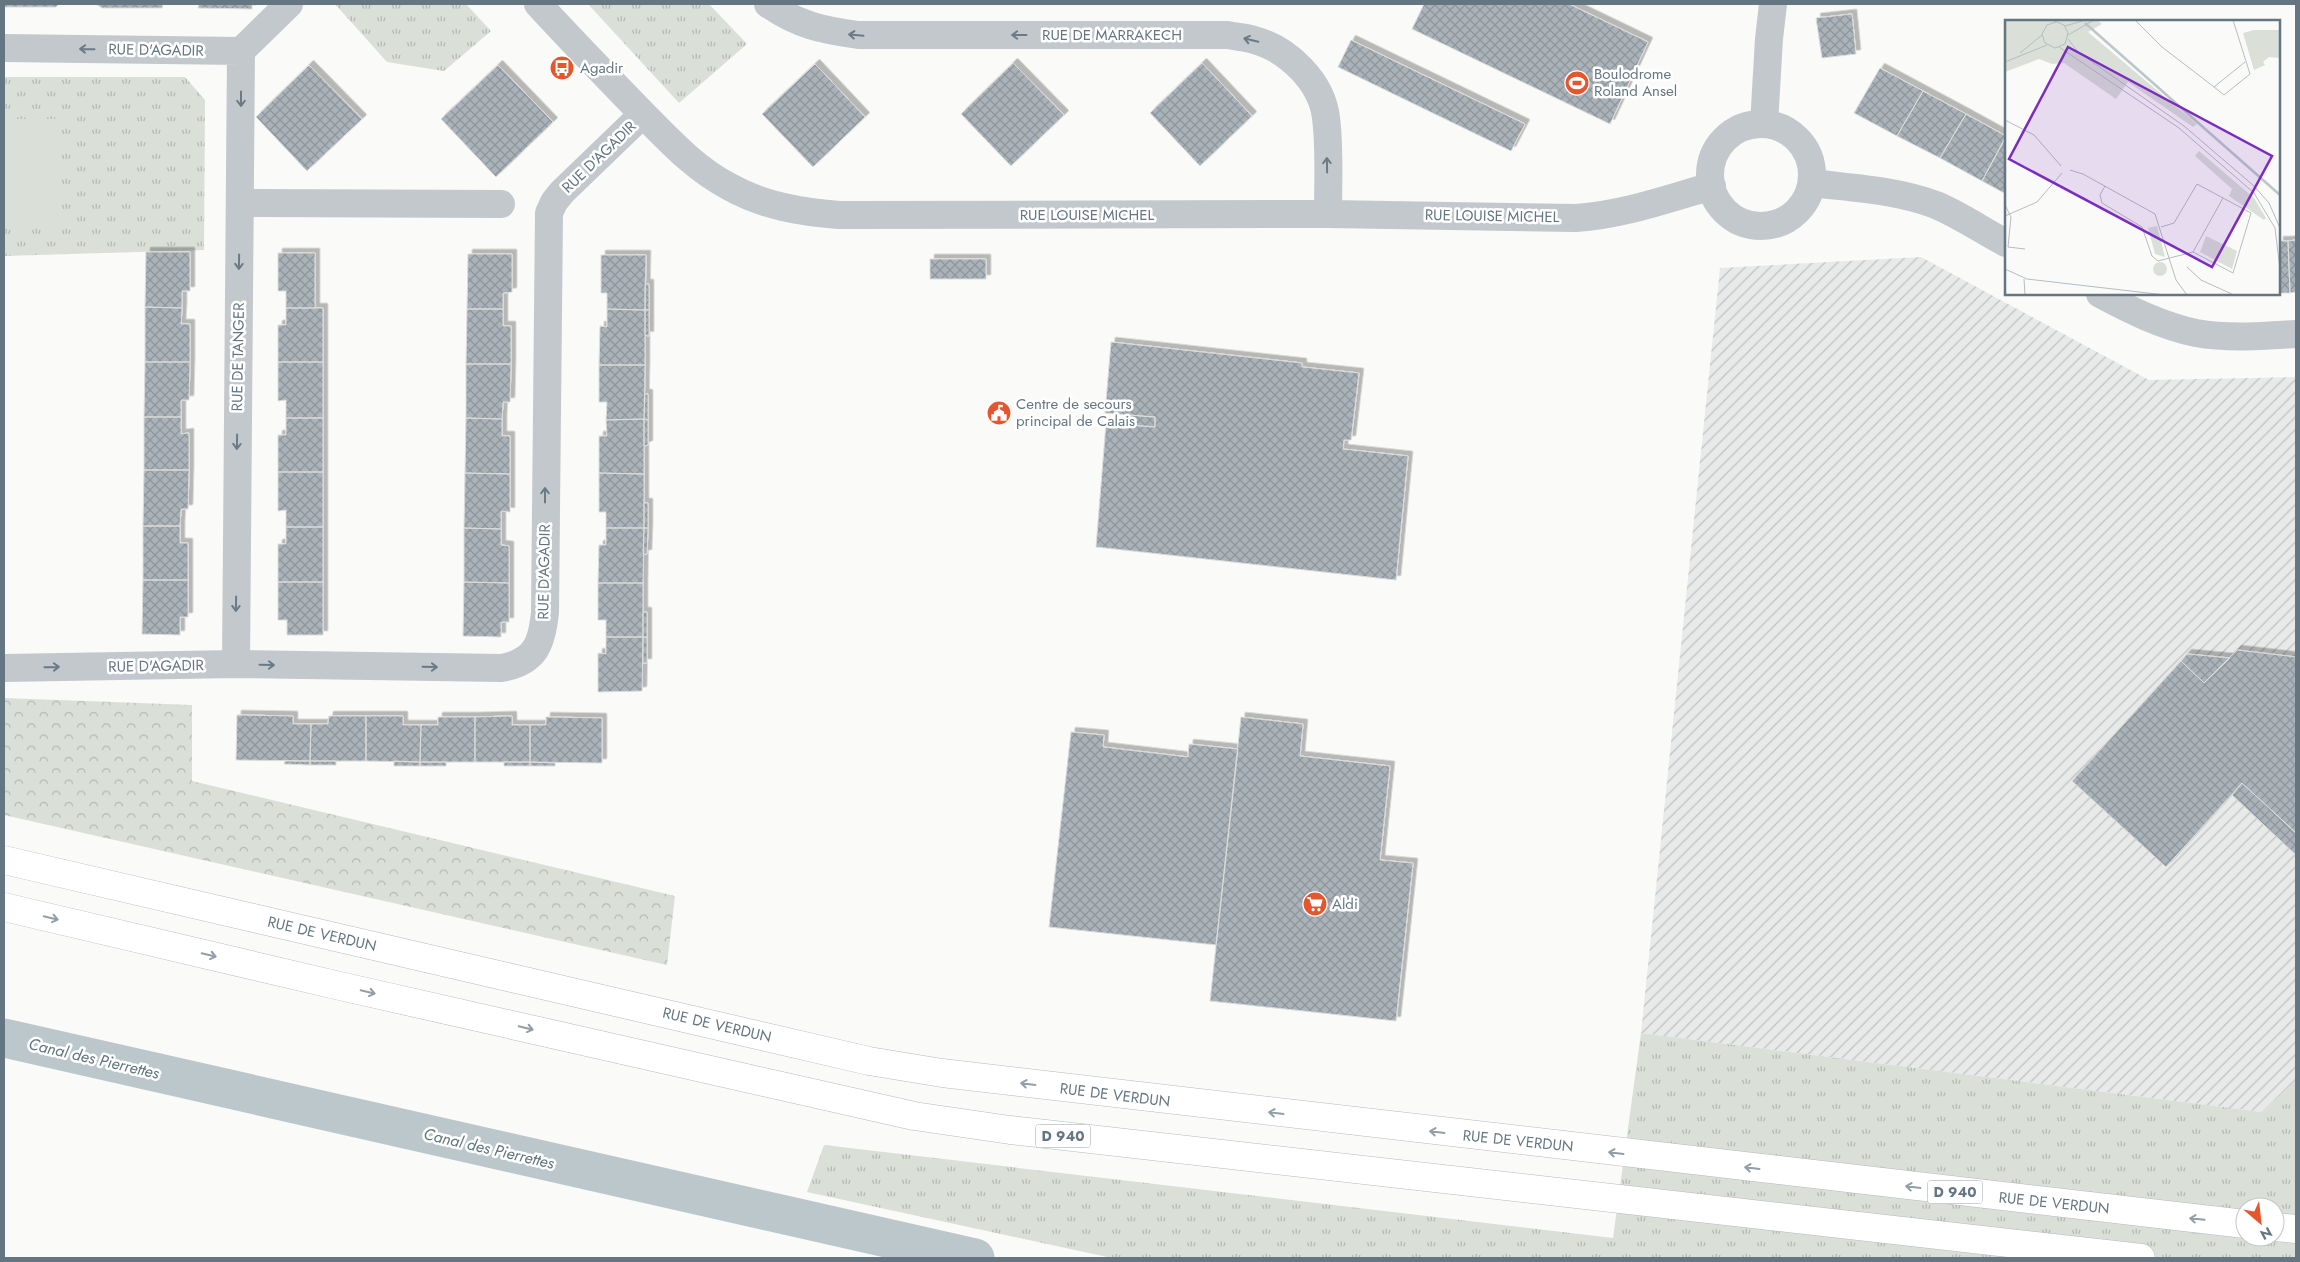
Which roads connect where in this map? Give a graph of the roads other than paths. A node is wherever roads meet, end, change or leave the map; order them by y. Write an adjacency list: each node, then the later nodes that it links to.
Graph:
1 (289, 4): 6 (street)
2 (538, 4): 7 (street, RUE LOUISE MICHEL)
3 (768, 4): 13 (street, RUE DE MARRAKECH, one-way to 3)
4 (1773, 4): 8 (street)
5 (4, 48): 6 (street, RUE D'AGADIR, one-way to 5)
6 (241, 51): 11 (street, RUE DE TANGER, one-way to 11)
7 (643, 114): 13 (street, RUE LOUISE MICHEL); 17 (street, RUE D'AGADIR, one-way to 7)
8 (1764, 124): 9 (street); 10 (street)
9 (1812, 183): 10 (street); 14 (street)
10 (1712, 186): 13 (street, RUE LOUISE MICHEL)
11 (240, 203): 12 (street); 17 (street, RUE DE TANGER, one-way to 17)
12 (501, 204)
13 (1328, 214)
14 (2005, 242)
15 (2102, 295): 16 (street)
16 (2296, 334)
17 (236, 664): 18 (street, RUE D'AGADIR, one-way to 17)
18 (4, 668)
19 (4, 860): 21 (main road, RUE DE VERDUN / D 940, one-way to 19)
20 (4, 907): 22 (main road, D 940, one-way to 22)
21 (2235, 1223)
22 (2141, 1258)

